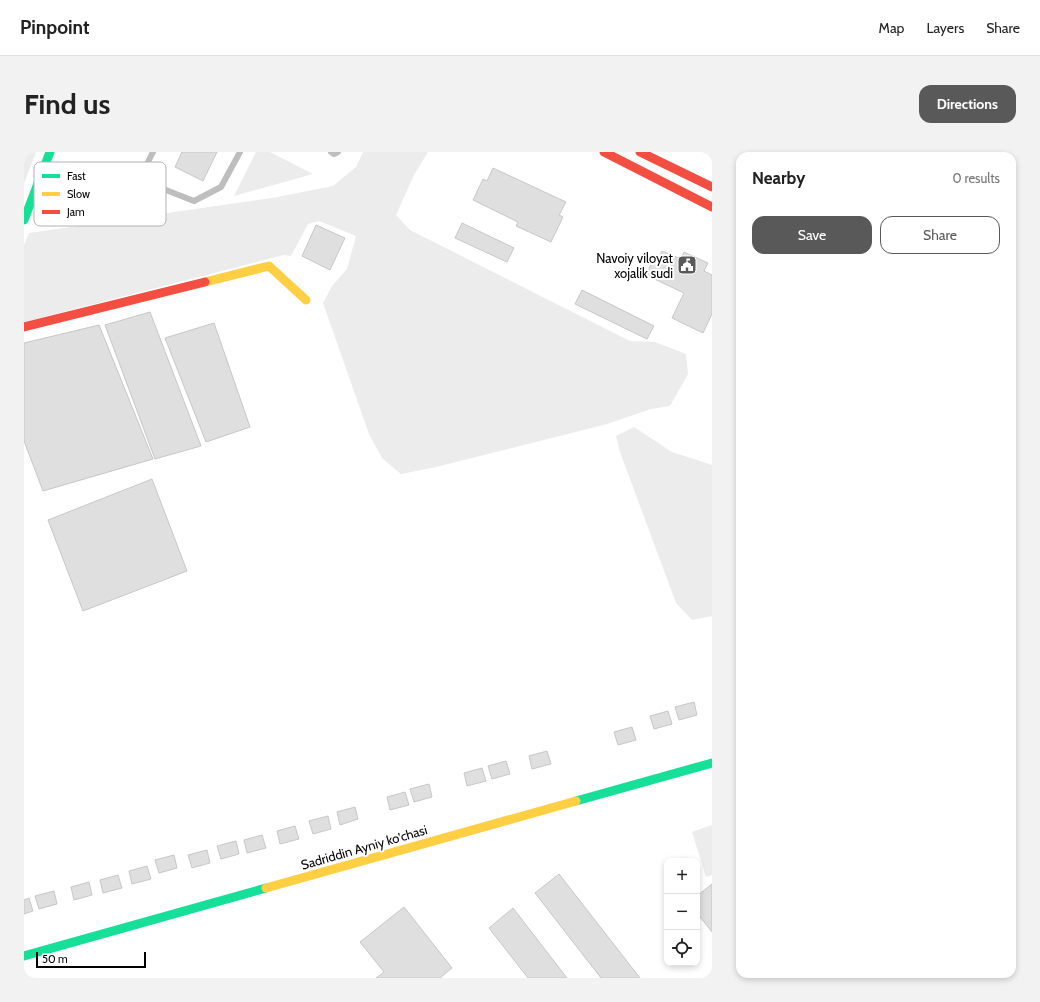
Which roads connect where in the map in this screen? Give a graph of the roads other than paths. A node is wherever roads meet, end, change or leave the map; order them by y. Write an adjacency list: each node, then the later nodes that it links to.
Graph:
1 (50, 152): 8 (main road)
2 (153, 152): 9 (lane)
3 (240, 152): 11 (lane)
4 (331, 152): 5 (lane)
5 (338, 152)
6 (604, 152): 13 (main road)
7 (640, 152): 10 (main road)
8 (46, 162)
9 (148, 162)
10 (712, 187)
11 (166, 190)
12 (34, 194): 14 (main road)
13 (712, 206)
14 (24, 220)
15 (306, 300): 16 (main road)
16 (24, 327)
17 (712, 763): 18 (main road, Sadriddin Ayniy ko'chasi)
18 (24, 956)

